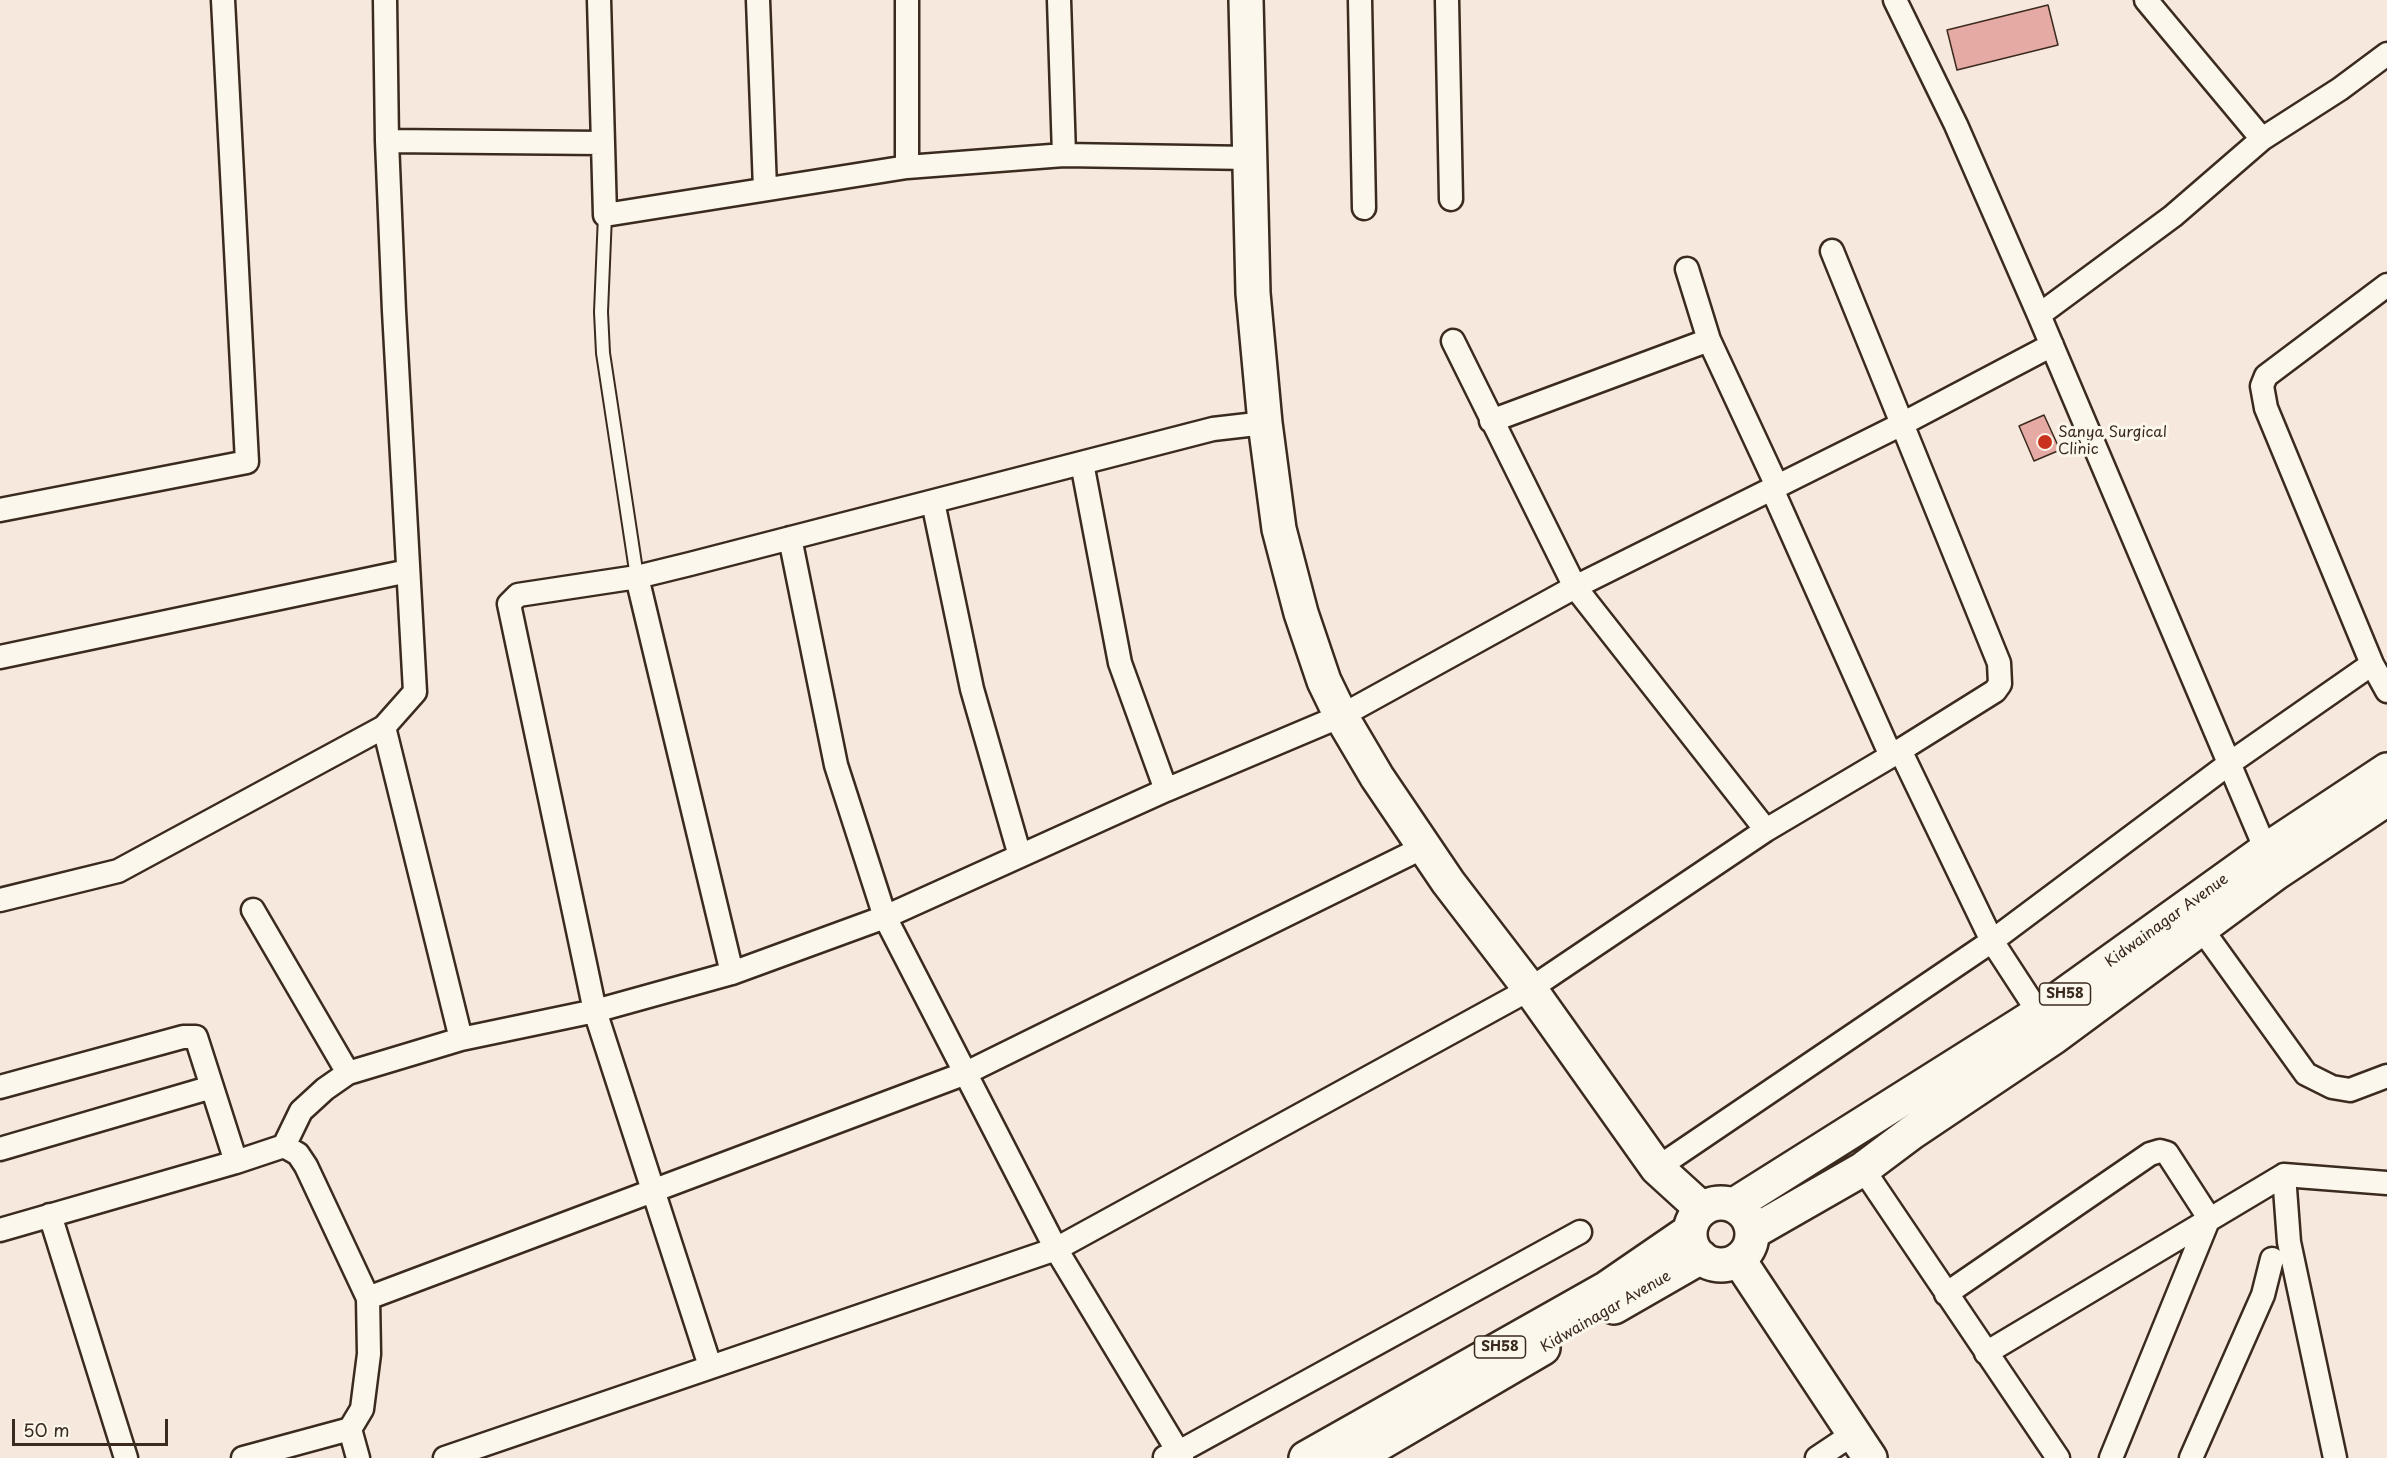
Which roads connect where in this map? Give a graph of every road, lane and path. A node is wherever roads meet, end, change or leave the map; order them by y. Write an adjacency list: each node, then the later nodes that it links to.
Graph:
1 (223, 0): 36 (street)
2 (385, 0): 14 (street)
3 (599, 0): 15 (street)
4 (758, 0): 19 (street)
5 (907, 0): 18 (street)
6 (1059, 0): 16 (street)
7 (1246, 0): 17 (main road)
8 (1360, 0): 21 (street)
9 (1447, 0): 20 (street)
10 (1895, 0): 26 (street)
11 (2146, 0): 13 (street)
12 (2387, 54): 13 (street)
13 (2262, 139): 26 (street)
14 (387, 141): 15 (street); 38 (street)
15 (602, 143): 22 (street)
16 (1064, 156): 17 (street); 18 (street)
17 (1250, 158): 31 (main road)
18 (908, 167): 19 (street)
19 (765, 189): 22 (street)
20 (1451, 199)
21 (1364, 208)
22 (605, 214): 39 (lane)
23 (1832, 251): 32 (street)
24 (1686, 269): 27 (street)
25 (2387, 285): 42 (street)
26 (2039, 315): 29 (street)
27 (1709, 340): 30 (street); 34 (street)
28 (1452, 341): 30 (street)
29 (2052, 345): 32 (street); 47 (street)
30 (1491, 421): 40 (street)
31 (1265, 423): 33 (street); 44 (main road)
32 (1902, 424): 34 (street); 46 (street)
33 (1082, 463): 35 (street); 49 (street)
34 (1774, 488): 40 (street); 46 (street)
35 (933, 502): 37 (street); 53 (street)
36 (0, 510)
37 (790, 538): 39 (street); 57 (street)
38 (408, 571): 41 (street); 45 (street)
39 (637, 577): 60 (street); 62 (street)
40 (1575, 587): 44 (street); 51 (street)
41 (0, 657)
42 (2372, 664): 43 (street); 47 (street)
43 (2387, 691)
44 (1341, 716): 49 (street); 52 (main road)
45 (384, 727): 55 (street); 64 (street)
46 (1896, 753): 51 (street); 59 (street)
47 (2229, 763): 54 (street); 59 (street)
48 (2387, 770): 54 (main road, Kidwainagar Avenue / SH58)
49 (1166, 790): 53 (street)
50 (2387, 798): 54 (main road, Kidwainagar Avenue / SH58)
51 (1766, 830): 61 (street)
52 (1424, 847): 61 (main road); 66 (street)
53 (1020, 856): 57 (street)
54 (2271, 862): 58 (main road, Kidwainagar Avenue / SH58); 63 (main road, Kidwainagar Avenue / SH58)
55 (0, 900)
56 (253, 910): 65 (street)
57 (885, 917): 60 (street); 66 (street)
58 (2201, 928): 63 (main road, Kidwainagar Avenue / SH58); 67 (street)
59 (1992, 941): 63 (street); 73 (street)
60 (732, 973): 62 (street)
61 (1530, 989): 73 (main road); 85 (street)
62 (596, 1011): 64 (street); 77 (street)
63 (2047, 1025): 74 (main road, Kidwainagar Avenue / SH58); 78 (main road, Kidwainagar Avenue / SH58)
64 (461, 1039): 65 (street)
65 (348, 1073): 70 (street)
66 (966, 1073): 77 (street); 85 (street)
67 (2387, 1076)
68 (0, 1086): 69 (street)
69 (212, 1087): 71 (street); 72 (street)
70 (284, 1146): 72 (street); 88 (street)
71 (0, 1149)
72 (236, 1162): 79 (street)
73 (1657, 1168): 83 (main road)
74 (1863, 1169): 84 (main road, Kidwainagar Avenue / SH58); 87 (street)
75 (2284, 1175): 76 (street); 80 (street); 104 (street)
76 (2387, 1183)
77 (654, 1192): 88 (street); 90 (street)
78 (1734, 1205): 83 (main road, SH58); 84 (main road)
79 (50, 1215): 81 (street); 94 (street)
80 (2209, 1218): 87 (street); 89 (street); 102 (street)
81 (0, 1230)
82 (1580, 1232): 93 (street)
83 (1698, 1232): 84 (main road, SH58); 98 (main road, Kidwainagar Avenue / SH58); 99 (main road, Kidwainagar Avenue / SH58)
84 (1746, 1246): 92 (main road)
85 (1056, 1249): 90 (street); 93 (street)
86 (2272, 1259): 103 (street)
87 (1946, 1294): 89 (street)
88 (368, 1298): 91 (street)
89 (1986, 1353): 101 (street)
90 (710, 1366): 97 (street)
91 (350, 1429): 95 (street); 96 (street)
92 (1862, 1446): 100 (street)
93 (1175, 1456)
94 (126, 1458)
95 (243, 1458)
96 (358, 1458)
97 (445, 1458)
98 (1306, 1458)
99 (1355, 1458)
100 (1817, 1458)
101 (2058, 1458)
102 (2111, 1458)
103 (2191, 1458)
104 (2335, 1458)

